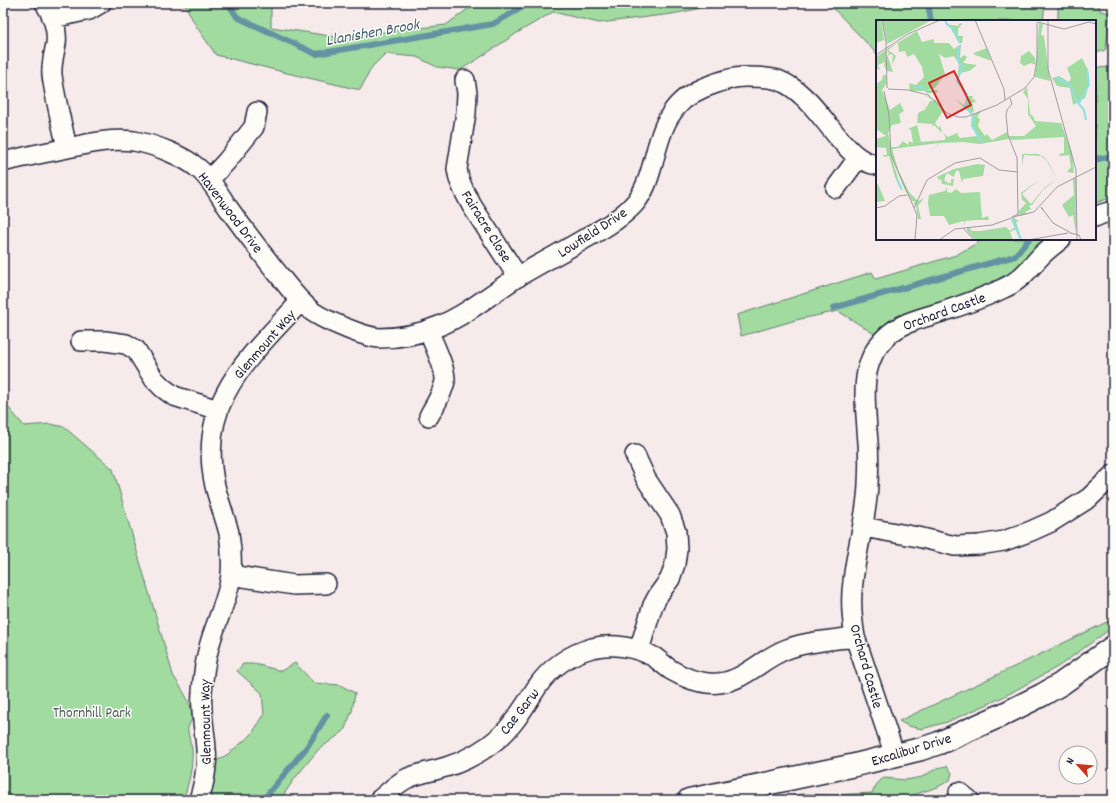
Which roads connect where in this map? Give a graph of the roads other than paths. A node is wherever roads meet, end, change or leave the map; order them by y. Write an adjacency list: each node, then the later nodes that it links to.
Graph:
1 (101, 3): 2 (street)
2 (49, 11): 5 (street)
3 (465, 80): 14 (street, Fairacre Close)
4 (257, 112): 9 (street)
5 (67, 148): 7 (street, Havenwood Drive); 9 (street, Havenwood Drive)
6 (858, 158): 8 (street, Lowfield Drive); 10 (street); 14 (street, Lowfield Drive)
7 (3, 162)
8 (876, 165)
9 (209, 180): 15 (street, Havenwood Drive)
10 (836, 188)
11 (1113, 211): 12 (street)
12 (1096, 217)
13 (1060, 240): 22 (street, Orchard Castle)
14 (518, 277): 16 (street, Lowfield Drive)
15 (301, 301): 16 (street, Lowfield Drive); 18 (street, Glenmount Way)
16 (428, 330): 19 (street)
17 (81, 341): 18 (street)
18 (218, 410): 23 (street, Glenmount Way)
19 (429, 416)
20 (635, 455): 27 (street)
21 (1113, 475): 22 (street)
22 (864, 527): 25 (street, Orchard Castle)
23 (230, 575): 24 (street); 29 (street, Glenmount Way)
24 (326, 584)
25 (855, 637): 27 (street, Cae Garw); 28 (street, Orchard Castle)
26 (1113, 647): 28 (street, Excalibur Drive)
27 (639, 650): 30 (street, Cae Garw)
28 (895, 756): 31 (street, Excalibur Drive)
29 (199, 800)
30 (379, 800)
31 (689, 800)

